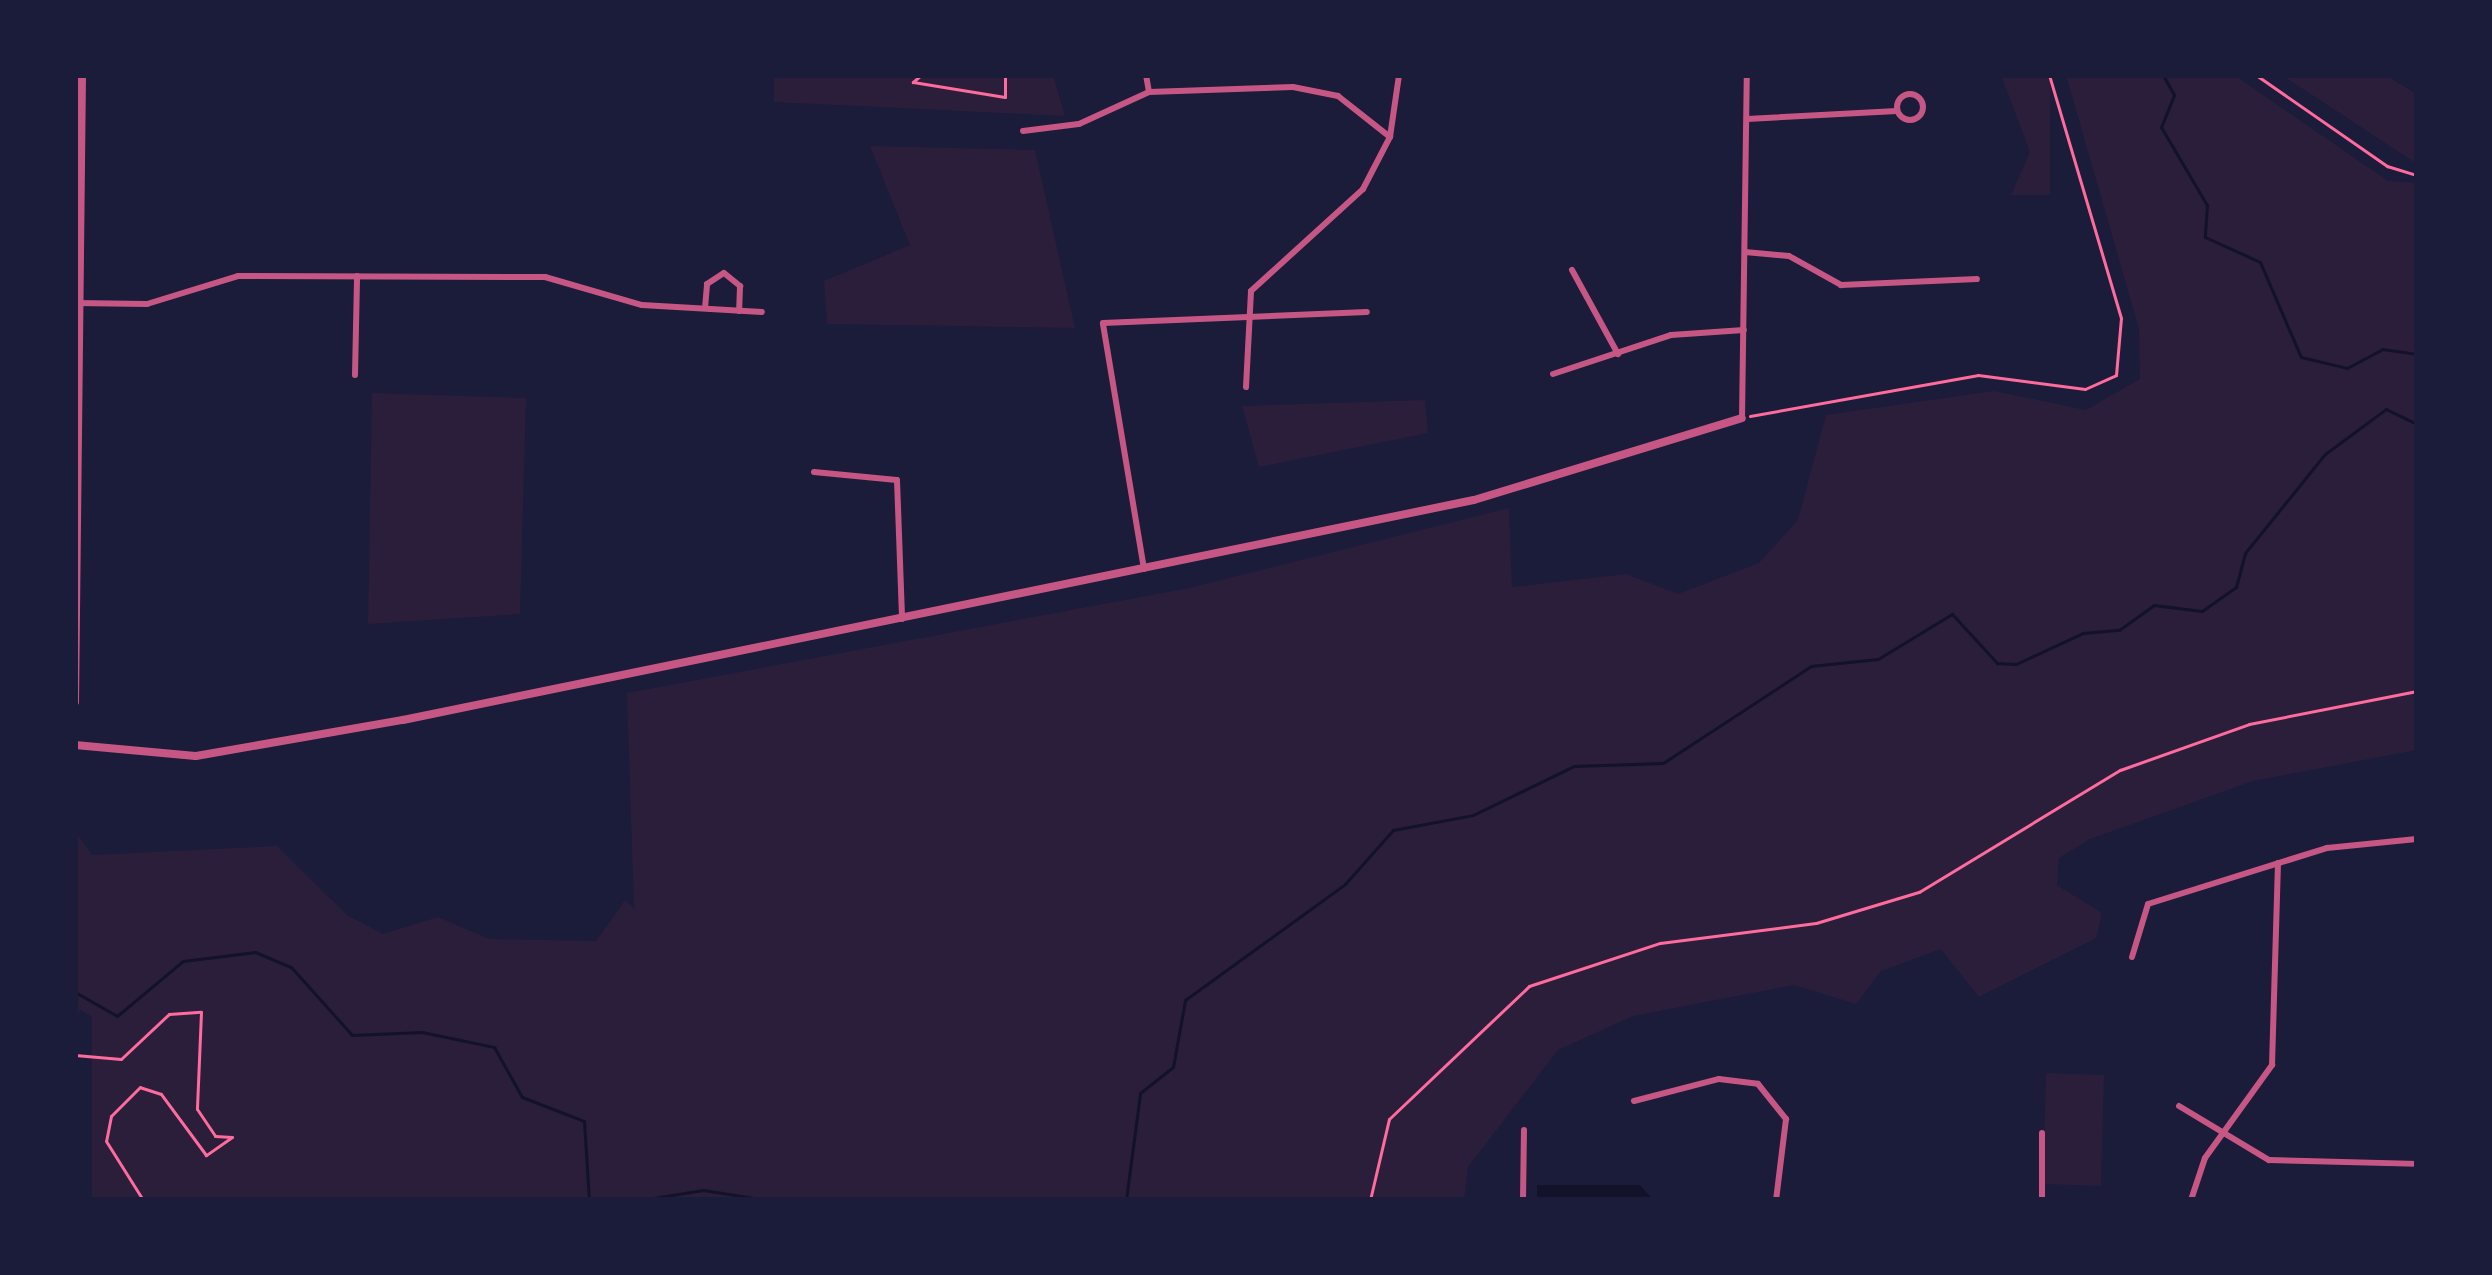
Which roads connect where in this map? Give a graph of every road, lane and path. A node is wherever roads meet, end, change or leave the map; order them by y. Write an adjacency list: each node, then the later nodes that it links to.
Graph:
1 (82, 75): 19 (street)
2 (921, 75): 3 (path)
3 (1005, 75)
4 (1146, 75): 9 (street)
5 (1399, 75): 13 (street)
6 (1748, 75): 11 (street)
7 (2050, 75): 30 (path)
8 (2256, 75): 14 (path)
9 (1149, 92): 12 (street); 13 (street)
10 (1897, 111): 10 (street); 11 (street)
11 (1747, 119): 15 (street)
12 (1023, 131)
13 (1390, 137): 24 (street)
14 (2417, 175)
15 (1745, 251): 18 (street); 25 (street)
16 (1572, 270): 26 (street)
17 (357, 276): 19 (street); 20 (street); 28 (street)
18 (1977, 279)
19 (76, 304): 35 (street)
20 (705, 309): 21 (street); 21 (street)
21 (739, 310): 22 (street)
22 (762, 312)
23 (1366, 312): 24 (street)
24 (1246, 321): 29 (street); 32 (street)
25 (1744, 330): 26 (street); 30 (street)
26 (1618, 354): 27 (street)
27 (1553, 374)
28 (355, 375)
29 (1246, 387)
30 (1742, 418): 32 (street)
31 (814, 472): 33 (street)
32 (1144, 571): 33 (street)
33 (902, 619): 36 (street)
34 (2417, 691): 49 (path)
35 (75, 702)
36 (75, 745)
37 (2417, 839): 38 (street)
38 (2278, 863): 39 (street); 46 (street)
39 (2132, 957)
40 (75, 1055): 48 (path)
41 (1634, 1101): 51 (street)
42 (2179, 1106): 46 (street)
43 (2417, 1108): 47 (street)
44 (1523, 1130): 50 (street)
45 (2042, 1133): 52 (street)
46 (2222, 1136): 47 (street); 53 (street)
47 (2417, 1161)
48 (143, 1200)
49 (1370, 1200)
50 (1522, 1200)
51 (1776, 1200)
52 (2042, 1200)
53 (2191, 1200)

